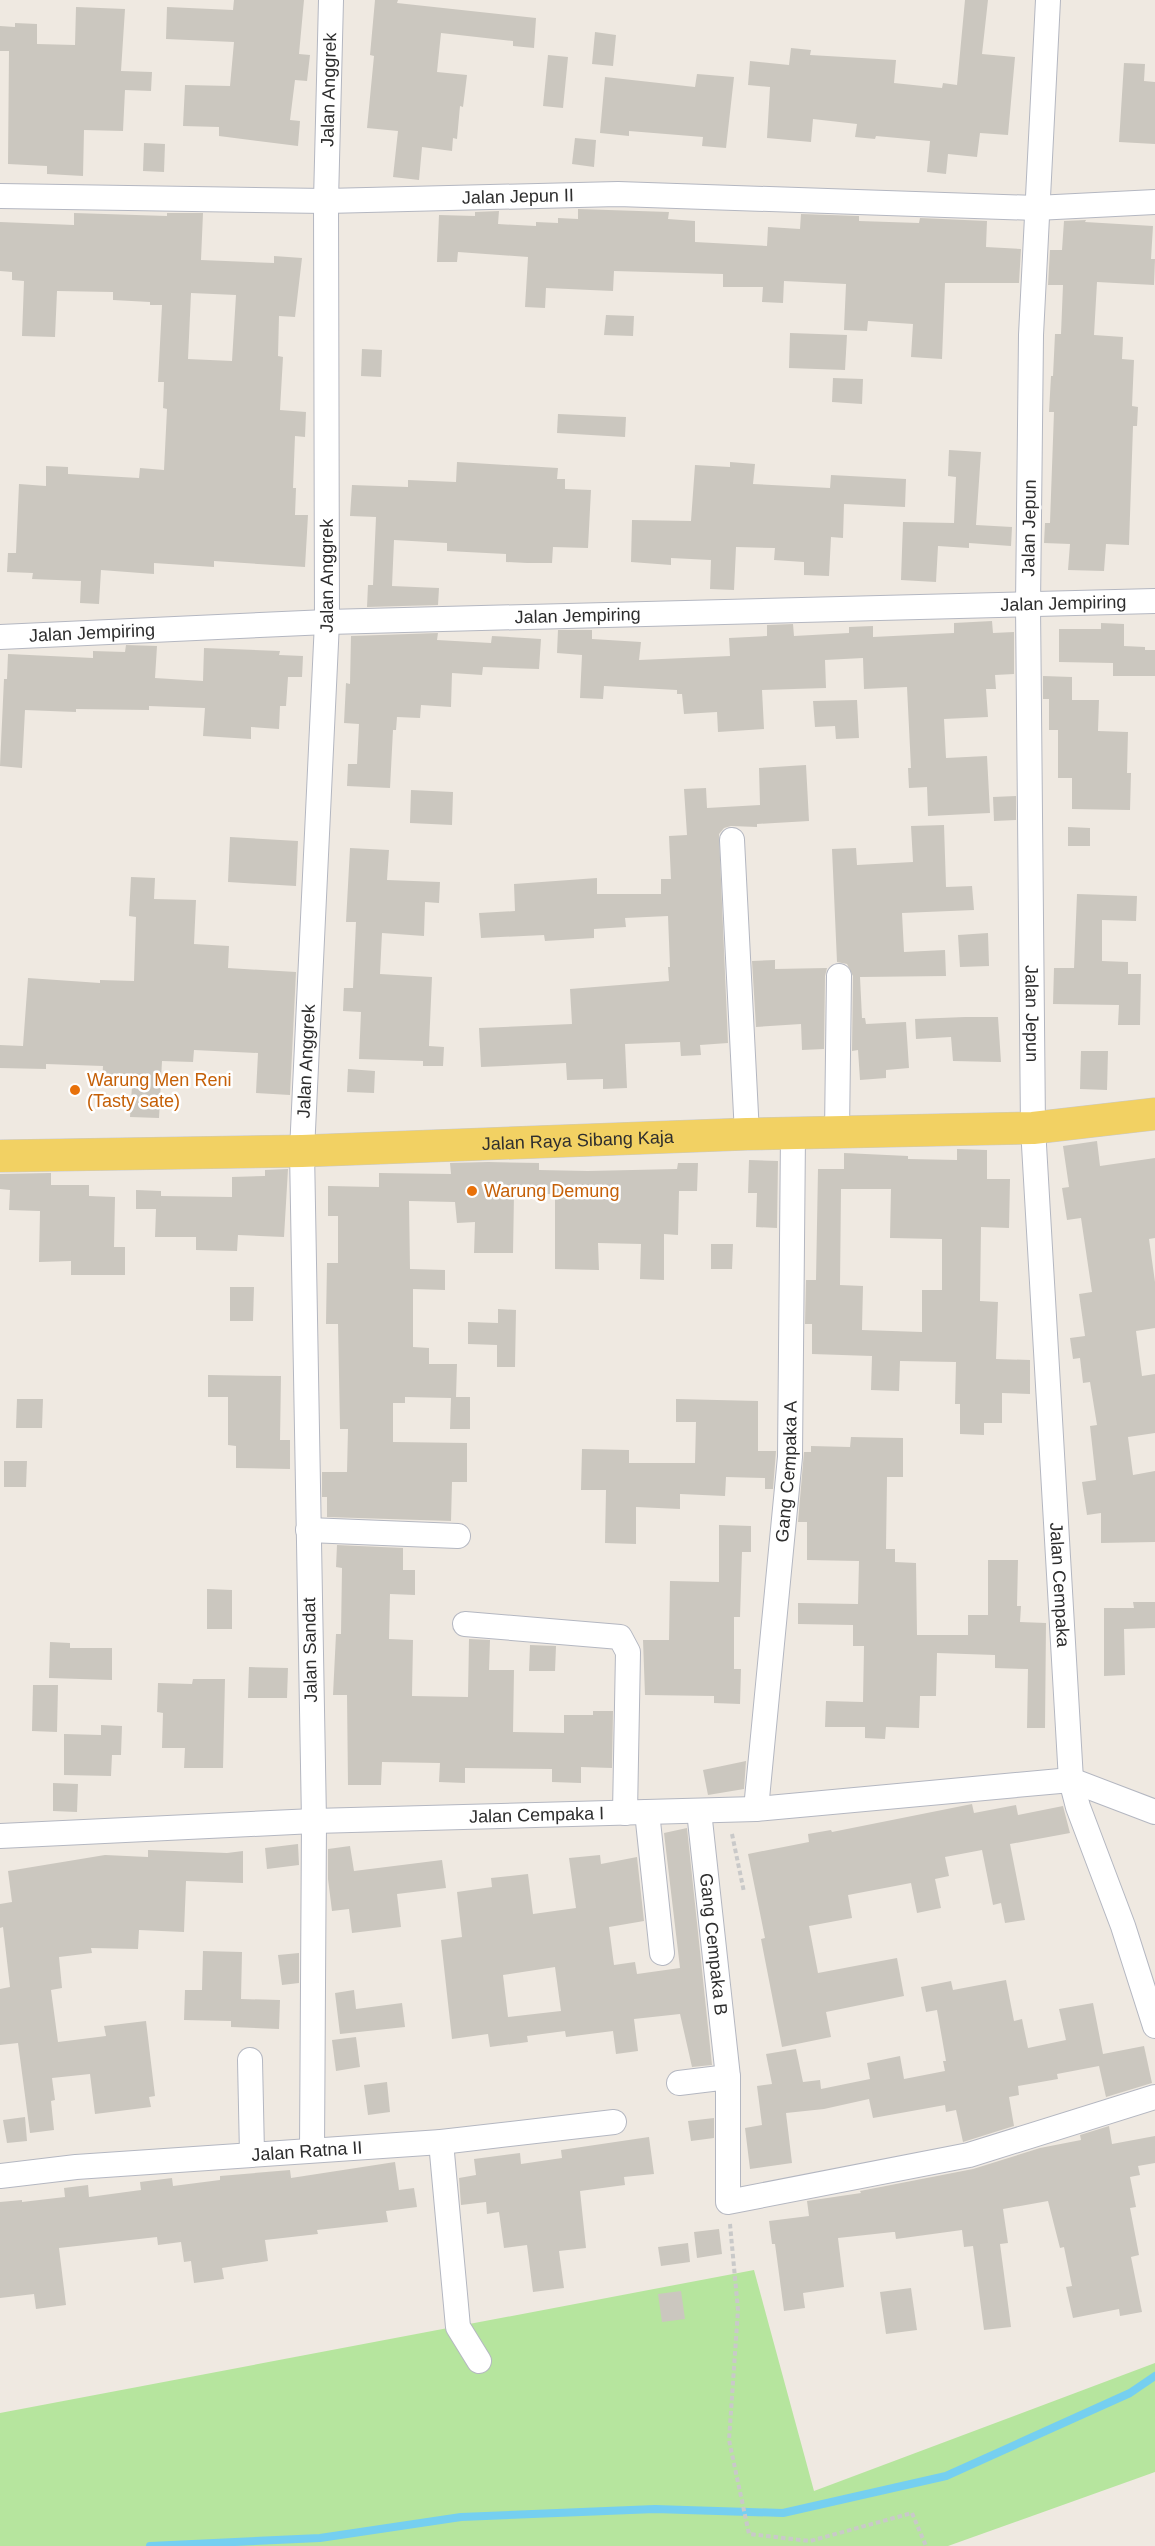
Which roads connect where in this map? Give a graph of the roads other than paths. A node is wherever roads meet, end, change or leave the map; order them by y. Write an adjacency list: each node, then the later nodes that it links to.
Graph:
1 (331, 0): 4 (street, Jalan Anggrek)
2 (1048, 0): 6 (street, Jalan Jepun)
3 (0, 196): 4 (street, Jalan Jepun II)
4 (326, 201): 6 (street, Jalan Jepun II); 9 (street, Jalan Anggrek)
5 (1155, 202): 6 (street, Jalan Jepun II)
6 (1036, 208): 8 (street, Jalan Jepun)
7 (1155, 601): 8 (street, Jalan Jempiring)
8 (1028, 606): 9 (street, Jalan Jempiring); 14 (street, Jalan Jepun)
9 (327, 622): 10 (street, Jalan Jempiring); 18 (street, Jalan Anggrek)
10 (0, 637)
11 (732, 840): 16 (street)
12 (839, 976): 15 (street)
13 (1155, 1114): 14 (main road, Jalan Raya Sibang Kaja)
14 (1033, 1128): 15 (main road, Jalan Raya Sibang Kaja); 23 (street, Jalan Cempaka)
15 (837, 1133): 17 (main road, Jalan Raya Sibang Kaja)
16 (747, 1134): 17 (main road, Jalan Raya Sibang Kaja); 18 (main road, Jalan Raya Sibang Kaja)
17 (793, 1134): 24 (street, Gang Cempaka A)
18 (302, 1151): 19 (main road, Jalan Raya Sibang Kaja); 20 (street, Jalan Sandat)
19 (0, 1156)
20 (308, 1530): 21 (street); 28 (street, Jalan Sandat)
21 (458, 1536)
22 (465, 1623): 26 (street)
23 (1071, 1780): 24 (street, Jalan Cempaka I); 27 (street); 31 (street, Jalan Cempaka)
24 (756, 1809): 25 (street, Jalan Cempaka I)
25 (699, 1811): 26 (street, Jalan Cempaka I); 33 (street, Gang Cempaka B)
26 (636, 1812): 28 (street, Jalan Cempaka I); 30 (street)
27 (1155, 1812)
28 (314, 1821): 29 (street, Jalan Cempaka I); 38 (street, Jalan Sandat)
29 (0, 1836)
30 (662, 1953)
31 (1155, 2026)
32 (250, 2060): 39 (street)
33 (728, 2077): 34 (street); 35 (street, Gang Cempaka B)
34 (679, 2084)
35 (1155, 2097)
36 (614, 2122): 37 (street, Jalan Ratna II)
37 (441, 2142): 38 (street, Jalan Ratna II); 41 (street)
38 (312, 2150): 39 (street, Jalan Ratna II)
39 (252, 2154): 40 (street, Jalan Ratna II)
40 (0, 2176)
41 (479, 2361)

